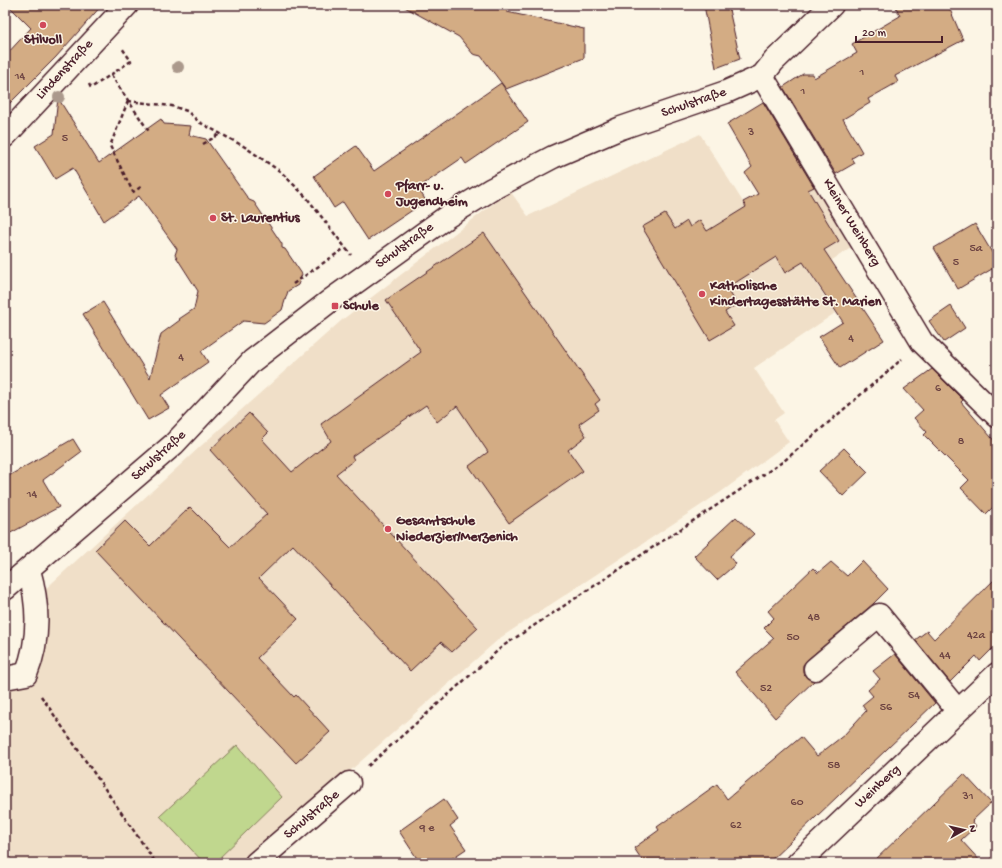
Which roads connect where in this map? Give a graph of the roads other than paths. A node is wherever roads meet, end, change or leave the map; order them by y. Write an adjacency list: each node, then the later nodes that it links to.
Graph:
1 (127, 5): 4 (street, Lindenstraße)
2 (832, 5): 3 (street, Schulstraße)
3 (762, 76): 5 (street, Kleiner Weinberg); 6 (street, Schulstraße)
4 (5, 136)
5 (997, 416)
6 (30, 570): 7 (street, Schulstraße); 10 (street)
7 (5, 589)
8 (815, 669): 11 (street)
9 (996, 676): 11 (street, Weinberg)
10 (5, 678)
11 (958, 712): 14 (street, Weinberg)
12 (350, 783): 13 (street, Schulstraße)
13 (256, 863)
14 (798, 863)

